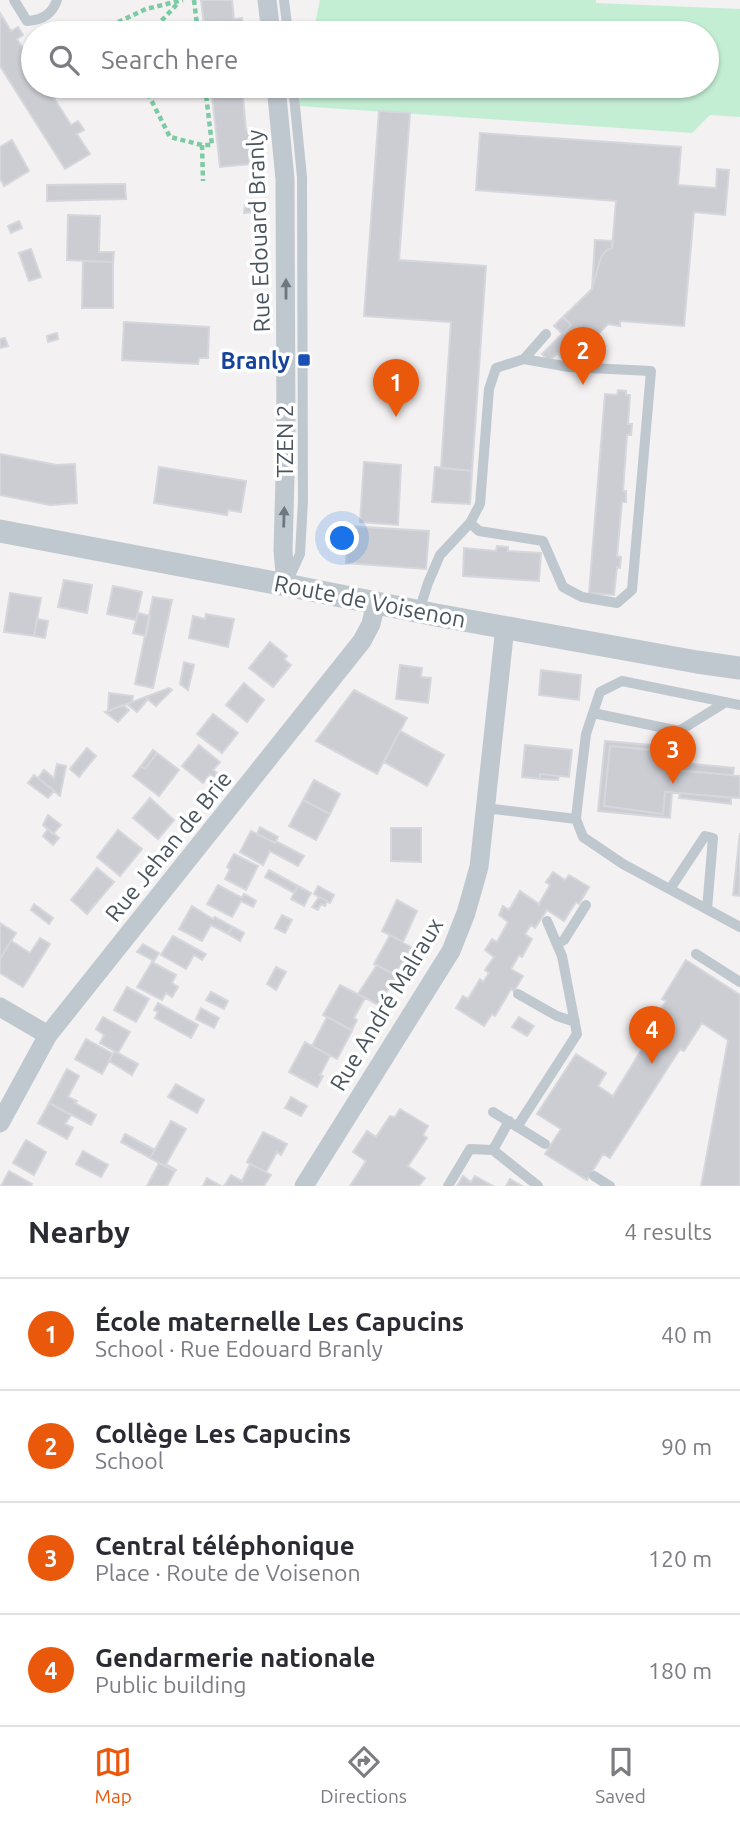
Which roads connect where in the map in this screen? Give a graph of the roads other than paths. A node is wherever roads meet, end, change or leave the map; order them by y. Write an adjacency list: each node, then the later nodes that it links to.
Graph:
1 (14, 0): 2 (lane)
2 (57, 0)
3 (267, 0): 5 (street)
4 (284, 0): 6 (lane)
5 (270, 21)
6 (287, 21)
7 (277, 98): 13 (street, Rue Edouard Branly, one-way to 7)
8 (294, 98): 13 (lane, TZEN 2)
9 (546, 334): 10 (lane)
10 (524, 359): 11 (lane); 11 (lane)
11 (470, 523): 15 (lane)
12 (0, 531): 13 (street, Route de Voisenon)
13 (286, 584): 14 (street, Route de Voisenon)
14 (376, 603): 15 (street, Route de Voisenon); 34 (street, Rue Jehan de Brie)
15 (418, 611): 16 (street, Route de Voisenon)
16 (505, 627): 17 (street, Route de Voisenon); 21 (street, Rue André Malraux)
17 (740, 668)
18 (726, 702): 19 (lane); 20 (lane); 20 (lane)
19 (740, 705)
20 (593, 713): 22 (lane)
21 (485, 808): 22 (lane); 41 (street, Rue André Malraux)
22 (576, 819): 23 (lane)
23 (670, 889): 25 (lane); 25 (lane)
24 (586, 905): 28 (lane)
25 (707, 909): 27 (lane)
26 (547, 921): 28 (lane)
27 (740, 927)
28 (557, 944): 33 (lane)
29 (696, 954): 30 (lane)
30 (740, 982)
31 (518, 994): 33 (lane)
32 (0, 1007): 34 (street)
33 (575, 1023): 37 (lane)
34 (48, 1035): 36 (street, Rue Jehan de Brie)
35 (493, 1112): 37 (lane)
36 (0, 1123)
37 (513, 1124): 38 (lane); 39 (lane)
38 (545, 1144)
39 (494, 1150): 42 (lane); 43 (lane)
40 (594, 1177): 44 (lane)
41 (304, 1186)
42 (448, 1186)
43 (538, 1186)
44 (610, 1186)

